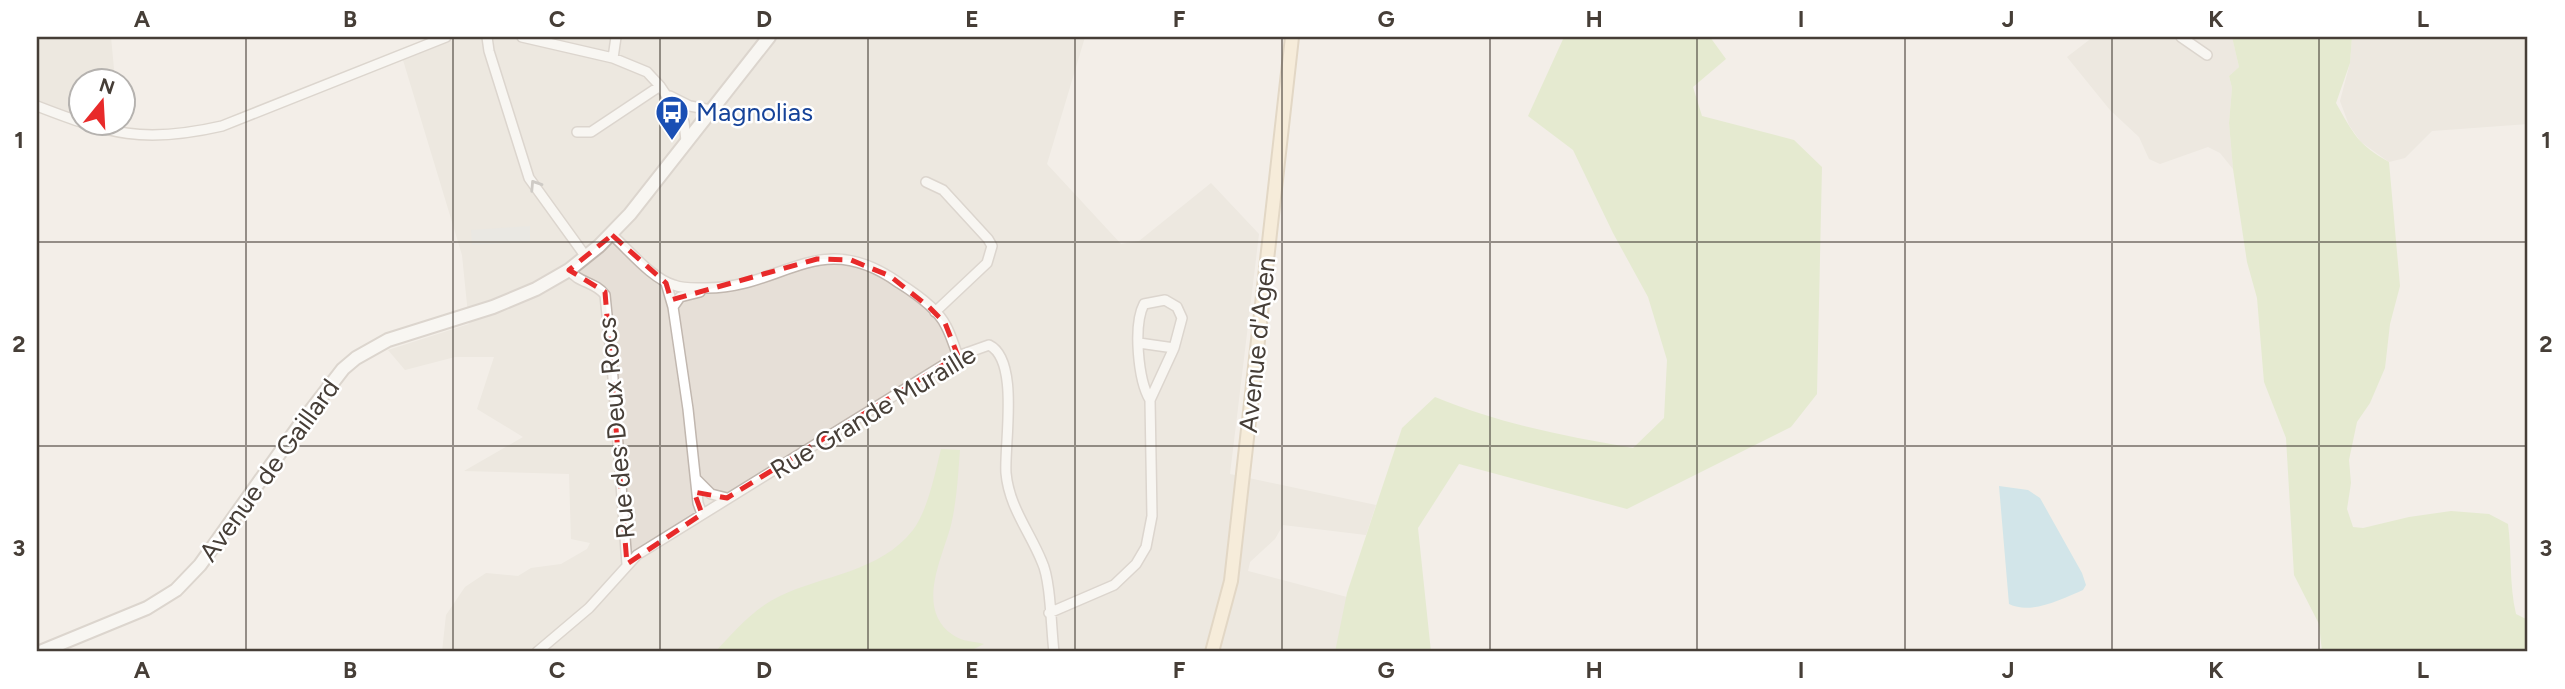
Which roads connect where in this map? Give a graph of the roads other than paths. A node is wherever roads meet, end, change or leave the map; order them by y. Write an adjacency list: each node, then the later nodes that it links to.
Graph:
1 (446, 37): 11 (street)
2 (487, 37): 17 (street, one-way to 2)
3 (522, 37): 9 (street)
4 (615, 37): 9 (street)
5 (769, 37): 12 (street, Avenue de Gaillard)
6 (1293, 37): 35 (main road, Avenue d'Agen)
7 (2181, 37): 8 (street)
8 (2207, 55)
9 (613, 58): 10 (street)
10 (663, 90): 12 (street); 13 (street); 14 (street)
11 (37, 106)
12 (710, 110): 14 (street, Avenue de Gaillard)
13 (577, 132)
14 (686, 141): 16 (street, Avenue de Gaillard)
15 (926, 181): 22 (street)
16 (612, 235): 17 (street, Avenue de Gaillard); 19 (street)
17 (586, 257): 18 (street, Avenue de Gaillard)
18 (569, 270): 30 (street, Rue des Deux Rocs); 32 (street, Avenue de Gaillard)
19 (666, 283): 20 (street); 21 (street)
20 (722, 288): 21 (street); 22 (street)
21 (673, 307): 27 (street)
22 (935, 312): 25 (street)
23 (1139, 343): 24 (street); 24 (street); 26 (street)
24 (1174, 348): 26 (street)
25 (958, 356): 28 (street, Rue Grande Muraille); 31 (street, Rue Grande Muraille)
26 (1150, 400): 31 (street)
27 (696, 479): 28 (street); 29 (street)
28 (727, 498): 29 (street, Rue Grande Muraille)
29 (702, 514): 30 (street, Rue Grande Muraille)
30 (627, 564): 33 (street, Rue Grande Muraille)
31 (1049, 613): 34 (street, Rue Grande Muraille)
32 (40, 652)
33 (537, 652)
34 (1054, 652)
35 (1213, 652)

